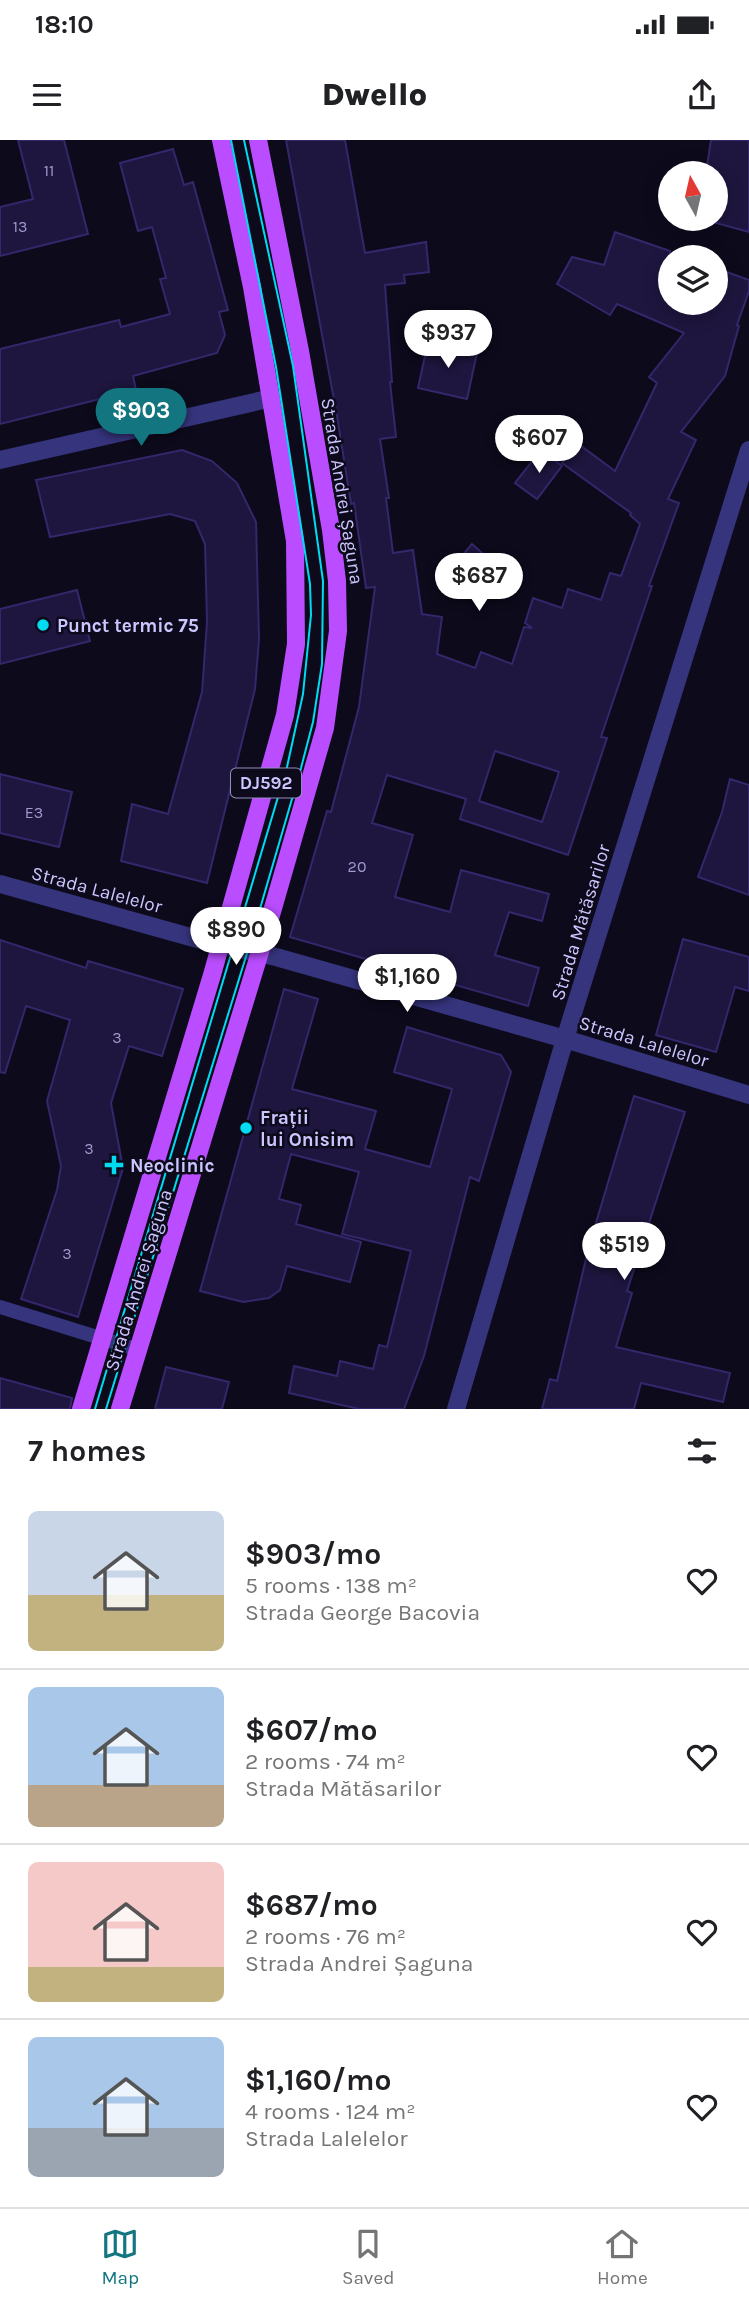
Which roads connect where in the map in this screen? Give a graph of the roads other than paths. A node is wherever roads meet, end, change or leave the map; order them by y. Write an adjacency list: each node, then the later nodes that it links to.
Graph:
1 (221, 140): 3 (main road, Strada Andrei Șaguna / DJ592)
2 (258, 140): 8 (main road, Strada Andrei Șaguna / DJ592)
3 (272, 398): 5 (street); 7 (main road, Strada Andrei Șaguna / DJ592)
4 (749, 450): 9 (street, Strada Mătăsarilor)
5 (0, 460)
6 (0, 884): 7 (street, Strada Lalelelor)
7 (220, 945): 8 (street, Strada Lalelelor); 12 (main road, Strada Andrei Șaguna / DJ592)
8 (259, 953): 9 (street, Strada Lalelelor); 13 (main road, Strada Andrei Șaguna / DJ592)
9 (565, 1039): 10 (street, Strada Lalelelor); 16 (street, Strada Mătăsarilor)
10 (749, 1095)
11 (0, 1307): 12 (lane)
12 (102, 1338): 13 (lane); 14 (main road, Strada Andrei Șaguna / DJ592)
13 (139, 1350): 15 (main road, Strada Andrei Șaguna / DJ592)
14 (81, 1409)
15 (120, 1409)
16 (456, 1409)

